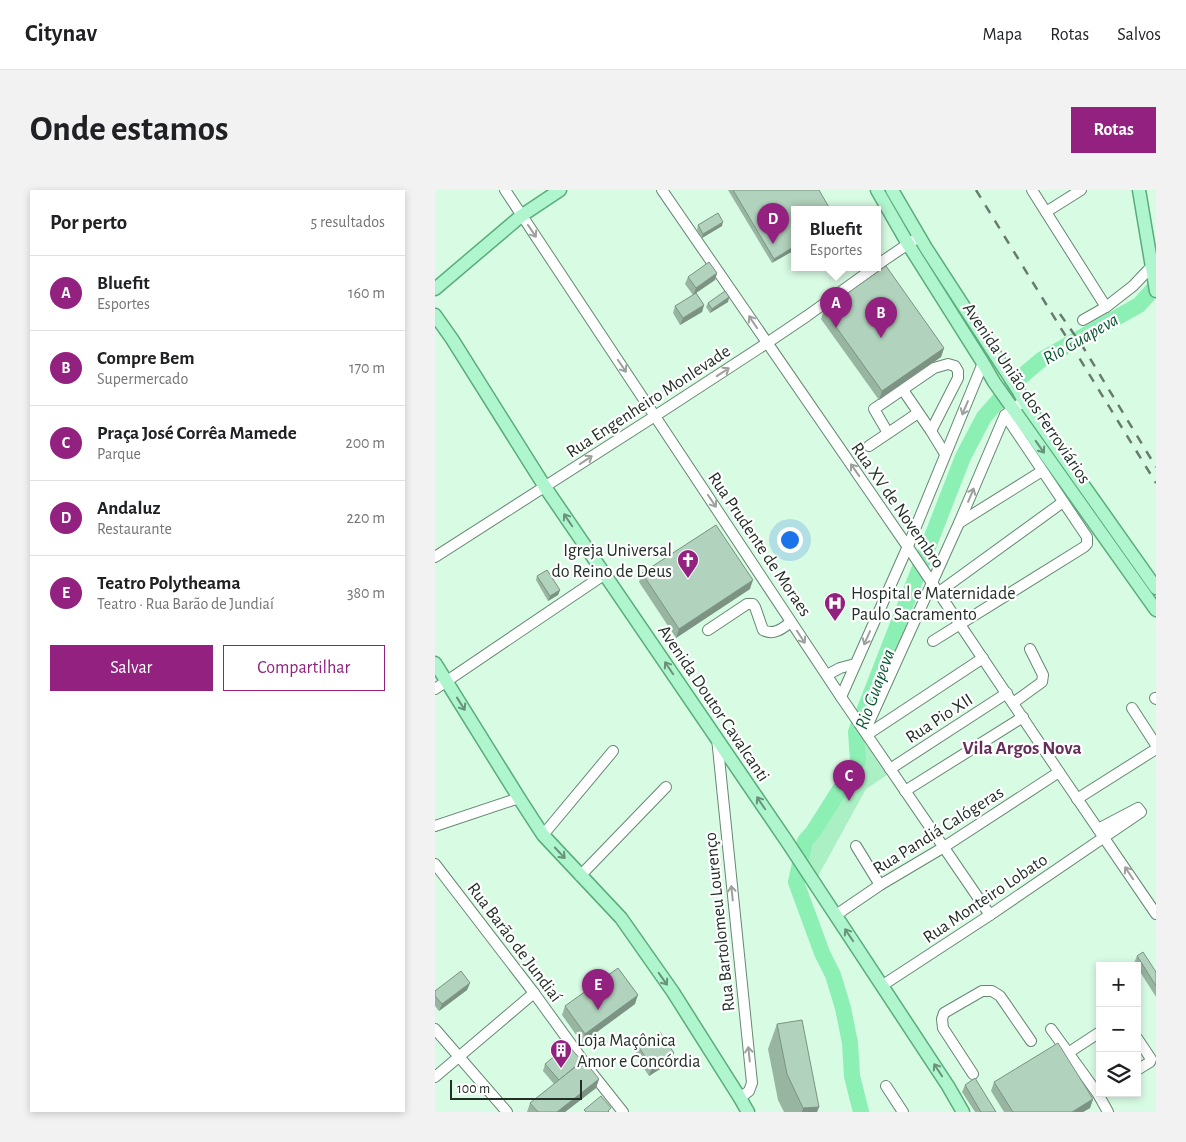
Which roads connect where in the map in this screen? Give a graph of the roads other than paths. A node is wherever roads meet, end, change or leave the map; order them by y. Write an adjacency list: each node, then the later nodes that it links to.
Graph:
1 (505, 190): 10 (street, Rua Prudente de Moraes)
2 (560, 190): 10 (main road)
3 (877, 190): 11 (main road, Avenida União dos Ferroviários)
4 (892, 190): 11 (main road, Avenida União dos Ferroviários)
5 (1032, 190): 9 (street)
6 (1081, 190): 9 (street)
7 (1139, 190): 13 (main road)
8 (665, 191): 20 (street, Rua XV de Novembro, one-way to 8)
9 (1046, 212): 17 (street)
10 (521, 216): 16 (main road); 26 (street, Rua Prudente de Moraes, one-way to 26)
11 (913, 240): 12 (street, Rua Engenheiro Monlevade); 21 (main road, Avenida União dos Ferroviários); 23 (main road, Avenida União dos Ferroviários)
12 (881, 262)
13 (1151, 266): 15 (main road); 17 (street)
14 (869, 271): 20 (street, Rua Engenheiro Monlevade)
15 (1155, 285)
16 (435, 289)
17 (1106, 307): 19 (street)
18 (435, 315): 32 (main road, Avenida Doutor Cavalcanti)
19 (1083, 320)
20 (767, 343): 26 (street, Rua Engenheiro Monlevade, one-way to 20); 35 (street, Rua XV de Novembro, one-way to 20)
21 (983, 363): 24 (main road, Avenida União dos Ferroviários); 30 (street, one-way to 30)
22 (903, 390): 25 (street); 27 (street); 28 (street)
23 (1021, 396): 24 (street); 39 (main road, Avenida União dos Ferroviários)
24 (1010, 410): 31 (street); 34 (street, one-way to 24); 41 (main road, Avenida União dos Ferroviários, one-way to 41)
25 (918, 413): 27 (street); 28 (street)
26 (655, 416): 32 (street, Rua Engenheiro Monlevade, one-way to 26); 42 (street, Rua Prudente de Moraes, one-way to 42)
27 (931, 431): 30 (street)
28 (888, 433): 29 (street)
29 (869, 446)
30 (945, 454): 35 (street)
31 (1042, 471): 33 (street); 34 (street)
32 (545, 486): 36 (street, Rua Engenheiro Monlevade); 37 (main road, Avenida Doutor Cavalcanti, one-way to 32)
33 (1063, 502): 40 (street); 43 (street)
34 (959, 523): 38 (street)
35 (910, 550): 38 (street, Rua XV de Novembro); 49 (street, one-way to 49)
36 (435, 557)
37 (605, 574): 51 (street); 59 (main road, Avenida Doutor Cavalcanti, one-way to 37)
38 (929, 578): 40 (street, Rua XV de Novembro); 58 (street)
39 (1156, 588)
40 (939, 592): 43 (street, Rua XV de Novembro)
41 (1156, 610)
42 (791, 622): 44 (street); 50 (street, Rua Prudente de Moraes, one-way to 50)
43 (960, 624): 45 (street); 47 (street, Rua XV de Novembro)
44 (708, 630)
45 (933, 641)
46 (1030, 649): 55 (street)
47 (983, 658): 53 (street, Rua XV de Novembro); 58 (street)
48 (435, 662): 51 (main road)
49 (855, 664): 50 (street); 54 (street)
50 (827, 675): 54 (street, Rua Prudente de Moraes)
51 (446, 681): 52 (street); 66 (main road, one-way to 66)
52 (435, 689)
53 (1007, 693): 55 (street, Rua XV de Novembro); 62 (street, Rua Pio XII)
54 (844, 701): 58 (street, Rua Prudente de Moraes)
55 (1013, 703): 57 (street, Rua XV de Novembro)
56 (1132, 708): 60 (street)
57 (1023, 717): 63 (street, Rua XV de Novembro); 65 (street)
58 (865, 730): 62 (street, Rua Prudente de Moraes)
59 (717, 738): 78 (main road, Avenida Doutor Cavalcanti, one-way to 59); 95 (street, Rua Bartolomeu Lourenço, one-way to 59)
60 (1156, 747): 67 (street)
61 (613, 751): 71 (street)
62 (890, 769): 65 (street, Rua Prudente de Moraes)
63 (1059, 772): 67 (street, Rua XV de Novembro); 73 (street, Rua Pandiá Calógeras)
64 (666, 787): 75 (street)
65 (905, 791): 73 (street, Rua Prudente de Moraes)
66 (519, 798): 69 (street); 71 (main road)
67 (1077, 799): 70 (street, Rua XV de Novembro)
68 (1140, 810): 70 (street, Rua Monteiro Lobato)
69 (435, 826)
70 (1101, 834): 77 (street, Rua XV de Novembro, one-way to 70); 79 (street, Rua Monteiro Lobato)
71 (543, 835): 75 (main road, one-way to 75)
72 (856, 846): 76 (street)
73 (944, 847): 76 (street, Rua Pandiá Calógeras); 79 (street, Rua Prudente de Moraes)
74 (435, 864): 81 (street, Rua Barão de Jundiaí)
75 (581, 876): 95 (main road, one-way to 95)
76 (881, 885): 78 (street, Rua Pandiá Calógeras)
77 (1156, 914)
78 (836, 915): 80 (main road, Avenida Doutor Cavalcanti, one-way to 78)
79 (990, 915): 80 (street, Rua Monteiro Lobato)
80 (883, 986): 100 (main road, Avenida Doutor Cavalcanti, one-way to 80)
81 (535, 993): 88 (street); 98 (street, Rua Barão de Jundiaí)
82 (435, 1028): 88 (street)
83 (1051, 1029): 87 (street)
84 (1096, 1035): 87 (street)
85 (1031, 1041): 90 (street)
86 (1141, 1044): 89 (street)
87 (1068, 1053): 93 (street)
88 (459, 1057): 91 (street); 97 (street)
89 (1141, 1068)
90 (973, 1074)
91 (435, 1077)
92 (886, 1086): 99 (street)
93 (1096, 1090)
94 (1100, 1097): 101 (street)
95 (740, 1098): 96 (main road)
96 (747, 1111)
97 (507, 1112)
98 (623, 1112)
99 (903, 1112)
100 (963, 1112)
101 (1108, 1112)

